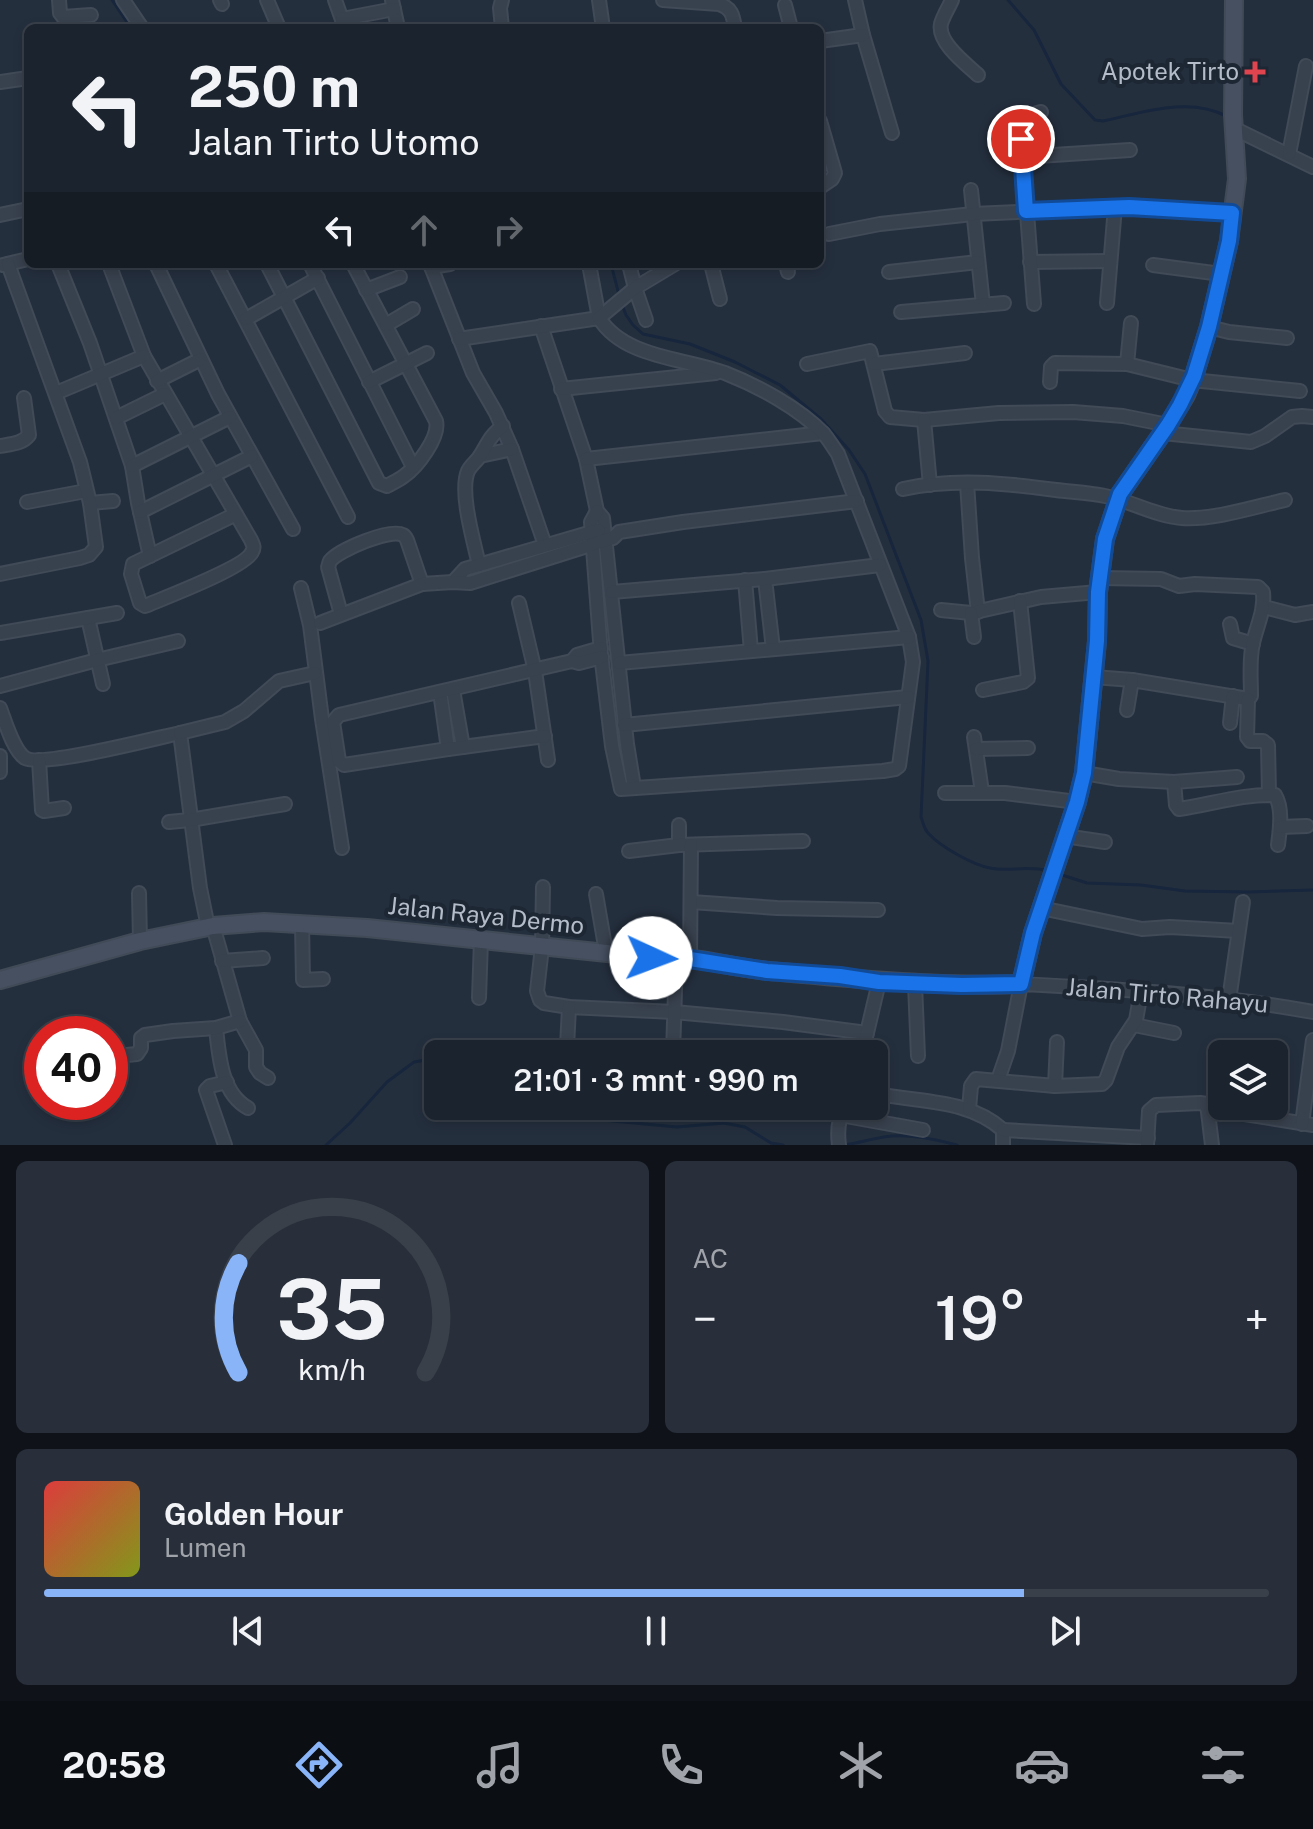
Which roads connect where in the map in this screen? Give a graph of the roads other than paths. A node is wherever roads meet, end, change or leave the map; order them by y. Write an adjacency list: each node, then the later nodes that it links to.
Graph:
1 (59, 0): 13 (street)
2 (123, 0): 15 (street)
3 (267, 0): 16 (street)
4 (335, 0): 14 (street)
5 (502, 0): 17 (street)
6 (599, 0): 18 (street)
7 (663, 0): 19 (street)
8 (855, 0): 21 (street)
9 (952, 0): 24 (street)
10 (1234, 0): 28 (street)
11 (393, 5): 14 (street)
12 (785, 5): 20 (street)
13 (91, 15)
14 (343, 23)
15 (139, 24)
16 (277, 24)
17 (502, 24)
18 (602, 24)
19 (734, 24)
20 (790, 24)
21 (863, 35): 22 (street); 29 (street)
22 (824, 40)
23 (1306, 66): 32 (street)
24 (978, 75)
25 (24, 79): 26 (street)
26 (0, 82)
27 (1041, 112): 33 (street)
28 (1233, 122): 32 (street); 40 (street)
29 (892, 133)
30 (824, 135): 35 (street)
31 (1130, 150): 33 (street)
32 (1289, 151): 34 (street)
33 (1023, 157): 39 (street)
34 (1313, 167)
35 (824, 184)
36 (971, 190): 41 (street)
37 (1115, 207): 39 (street); 40 (street); 45 (street)
38 (24, 210): 42 (street)
39 (1026, 211): 41 (street); 47 (street)
40 (1232, 213): 63 (street)
41 (973, 214): 43 (street); 46 (street)
42 (0, 215)
43 (829, 234)
44 (24, 260): 48 (street)
45 (1110, 261): 47 (street); 71 (street)
46 (978, 262): 62 (street); 73 (street)
47 (1030, 262): 72 (street)
48 (4, 265): 101 (street)
49 (1153, 265): 63 (street)
50 (60, 268): 94 (street)
51 (111, 268): 87 (street)
52 (158, 268): 88 (street)
53 (218, 268): 77 (street)
54 (269, 268): 68 (street)
55 (312, 268): 65 (street)
56 (355, 268): 66 (street)
57 (432, 268): 84 (street)
58 (590, 268): 76 (street)
59 (630, 268): 67 (street)
60 (669, 268): 67 (street)
61 (712, 268): 69 (street)
62 (889, 272)
63 (1221, 274): 82 (street)
64 (400, 277): 66 (street)
65 (318, 278): 68 (street); 97 (street)
66 (366, 290): 80 (street)
67 (633, 290): 76 (street); 78 (street)
68 (285, 298): 77 (street); 118 (street)
69 (720, 299)
70 (1004, 303): 73 (street)
71 (1107, 303)
72 (1034, 304)
73 (983, 305): 75 (street)
74 (413, 309): 80 (street)
75 (901, 312)
76 (599, 318): 81 (street); 93 (street)
77 (246, 319): 131 (street)
78 (646, 320)
79 (1131, 323): 92 (street)
80 (386, 325): 89 (street)
81 (541, 326): 84 (street); 99 (street)
82 (1209, 327): 83 (street); 95 (street)
83 (1287, 338)
84 (459, 339): 108 (street)
85 (427, 353): 89 (street)
86 (965, 353): 91 (street)
87 (144, 356): 94 (street); 96 (street)
88 (201, 359): 96 (street); 104 (street)
89 (406, 364): 97 (street); 118 (street)
90 (807, 364): 91 (street)
91 (874, 364): 107 (street)
92 (1127, 364): 95 (street); 98 (street)
93 (723, 372): 99 (street); 110 (street)
94 (101, 374): 101 (street); 106 (street)
95 (1192, 380): 100 (street); 109 (street)
96 (157, 381): 102 (street)
97 (369, 382): 118 (street)
98 (1050, 382)
99 (561, 389): 116 (street)
100 (1300, 391)
101 (56, 393): 123 (street)
102 (165, 394): 106 (street); 111 (street)
103 (24, 398): 112 (street)
104 (230, 417): 111 (street); 114 (street)
105 (1313, 417): 109 (street)
106 (116, 418): 117 (street)
107 (924, 420): 109 (street); 121 (street)
108 (503, 426): 113 (street); 115 (street)
109 (1165, 429): 124 (street)
110 (823, 433): 116 (street); 127 (street)
111 (192, 437): 117 (street); 119 (street)
112 (0, 446)
113 (512, 449): 115 (street); 134 (street)
114 (252, 456): 119 (street); 132 (street)
115 (480, 456): 137 (street)
116 (586, 459): 133 (street)
117 (132, 466): 129 (street)
118 (413, 467)
119 (214, 476): 129 (street); 130 (street)
120 (967, 483): 121 (street); 124 (street); 151 (street)
121 (930, 485): 122 (street)
122 (903, 489)
123 (88, 497): 126 (street); 128 (street); 139 (street)
124 (1117, 500): 125 (street); 144 (street)
125 (1285, 500)
126 (113, 501)
127 (857, 501): 133 (street); 138 (street)
128 (27, 502)
129 (140, 512): 135 (street)
130 (236, 514): 135 (street); 135 (street)
131 (348, 517)
132 (293, 529)
133 (599, 536): 134 (street); 136 (street); 146 (street); 165 (street)
134 (545, 545): 136 (street)
135 (150, 556)
136 (516, 561): 137 (street); 142 (street)
137 (479, 565): 142 (street)
138 (880, 565): 140 (street); 159 (street)
139 (0, 574)
140 (765, 579): 141 (street); 163 (street)
141 (745, 580): 146 (street); 164 (street)
142 (453, 582): 143 (street)
143 (422, 584): 154 (street); 154 (street)
144 (1099, 585): 147 (street); 149 (street); 171 (street)
145 (301, 588): 169 (street)
146 (612, 592): 167 (street)
147 (1020, 601): 151 (street); 175 (street)
148 (519, 603): 168 (street)
149 (1264, 607): 152 (street); 162 (street)
150 (941, 610): 151 (street)
151 (974, 612): 160 (street)
152 (1313, 612)
153 (117, 613): 155 (street)
154 (341, 614): 156 (street)
155 (88, 618): 158 (street); 166 (street)
156 (320, 623)
157 (1230, 624): 162 (street)
158 (0, 633)
159 (909, 637): 163 (street); 178 (street)
160 (974, 637)
161 (178, 641): 166 (street)
162 (1253, 644): 179 (street)
163 (773, 649): 164 (street)
164 (751, 651): 167 (street)
165 (601, 653): 168 (street); 170 (street)
166 (97, 660): 173 (street); 174 (street)
167 (620, 668): 170 (street); 183 (street)
168 (535, 671): 176 (street); 185 (street)
169 (315, 673): 184 (street); 215 (street)
170 (604, 674): 196 (street)
171 (1094, 677): 172 (street); 193 (street)
172 (1132, 680): 177 (street); 180 (street)
173 (103, 684)
174 (0, 686)
175 (983, 690)
176 (446, 691): 186 (street); 188 (street); 188 (street)
177 (1233, 696): 179 (street); 182 (street)
178 (908, 697): 183 (street); 196 (street)
179 (1248, 699): 199 (street)
180 (1127, 710)
181 (1, 714): 190 (street)
182 (1230, 723)
183 (624, 725): 196 (street)
184 (180, 733): 190 (street); 203 (street)
185 (545, 736): 186 (street); 191 (street)
186 (463, 747): 188 (street)
187 (1028, 748): 197 (street)
188 (448, 749)
189 (0, 756): 192 (street)
190 (33, 760): 202 (street)
191 (548, 760)
192 (0, 772)
193 (1084, 773): 195 (street); 200 (street)
194 (1237, 777): 195 (street)
195 (1174, 782): 199 (street)
196 (634, 787)
197 (982, 792): 198 (street); 200 (street)
198 (945, 793)
199 (1269, 794): 208 (street)
200 (1077, 802): 209 (street)
201 (285, 804): 203 (street)
202 (64, 808)
203 (190, 820): 204 (street); 225 (street)
204 (169, 822)
205 (679, 825): 213 (street)
206 (1307, 826): 208 (street)
207 (779, 827): 211 (street)
208 (1280, 827): 214 (street)
209 (1064, 836): 212 (street); 222 (street)
210 (803, 841): 211 (street)
211 (779, 842): 213 (street)
212 (1105, 842)
213 (685, 845): 216 (street); 220 (street)
214 (1278, 845)
215 (342, 848)
216 (629, 851)
217 (543, 887): 229 (street)
218 (139, 893): 228 (street)
219 (596, 894): 230 (street)
220 (691, 902): 223 (street); 232 (street)
221 (1243, 902): 226 (street)
222 (1041, 908): 226 (street); 238 (street)
223 (878, 910)
224 (302, 924): 225 (street, Jalan Raya Dermo); 227 (street, Jalan Raya Dermo); 234 (street)
225 (211, 926): 228 (street, Jalan Raya Dermo); 233 (street)
226 (1238, 931): 241 (street)
227 (481, 940): 229 (street, Jalan Raya Dermo); 240 (street)
228 (140, 941): 235 (street, Jalan Raya Dermo)
229 (542, 947): 230 (street, Jalan Raya Dermo); 242 (street)
230 (606, 952): 232 (street, Jalan Raya Dermo)
231 (263, 958): 233 (street)
232 (683, 959): 236 (street, Jalan Raya Dermo); 243 (street)
233 (222, 961): 245 (street)
234 (323, 979)
235 (0, 980)
236 (879, 982): 237 (street, Jalan Raya Dermo); 248 (street)
237 (915, 984): 238 (street, Jalan Raya Dermo); 256 (street)
238 (1021, 984): 239 (street, Jalan Tirto Rahayu); 258 (street)
239 (1141, 992): 241 (street, Jalan Tirto Rahayu); 246 (street)
240 (479, 998)
241 (1229, 1000): 244 (street, Jalan Tirto Rahayu)
242 (569, 1007): 243 (street); 250 (street)
243 (674, 1012): 248 (street); 251 (street)
244 (1313, 1012)
245 (240, 1021): 247 (street); 257 (street)
246 (1134, 1025): 249 (street); 260 (street)
247 (216, 1028): 255 (street); 259 (street)
248 (867, 1033): 252 (street)
249 (1174, 1033)
250 (567, 1040)
251 (673, 1040)
252 (865, 1040)
253 (1313, 1040): 267 (street)
254 (1057, 1042): 260 (street)
255 (128, 1055)
256 (918, 1056)
257 (268, 1078)
258 (998, 1080): 260 (street); 264 (street)
259 (227, 1082): 262 (street); 273 (street)
260 (1055, 1086)
261 (888, 1096): 264 (street)
262 (248, 1108)
263 (1207, 1108): 267 (street); 271 (street); 275 (street)
264 (969, 1109): 269 (street)
265 (840, 1120): 272 (street)
266 (881, 1120): 268 (street)
267 (1307, 1124)
268 (923, 1130)
269 (1003, 1130): 270 (street); 274 (street)
270 (1113, 1140): 271 (street)
271 (1147, 1142)
272 (839, 1143)
273 (225, 1145)
274 (1003, 1145)
275 (1212, 1145)

